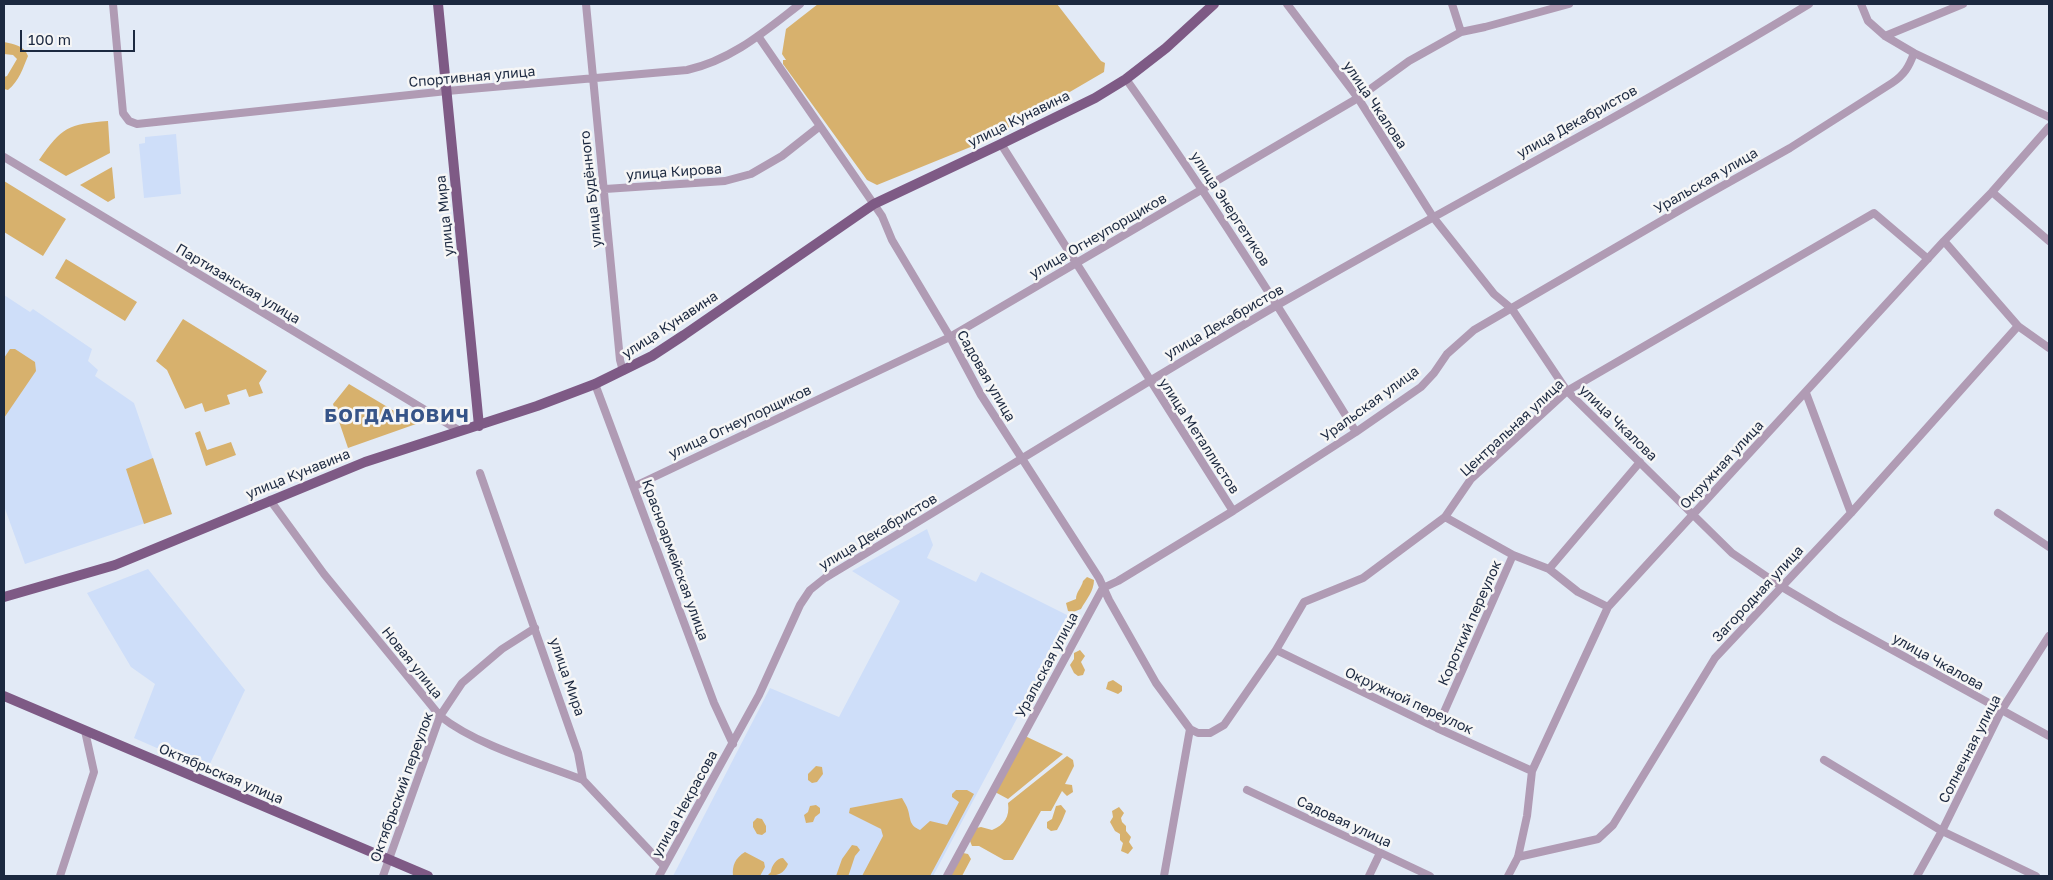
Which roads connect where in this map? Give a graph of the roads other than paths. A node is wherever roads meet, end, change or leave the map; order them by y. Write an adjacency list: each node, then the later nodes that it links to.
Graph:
1 (113, 4): 18 (street, Спортивная улица)
2 (438, 4): 18 (main road, улица Мира)
3 (586, 4): 16 (street, улица Будённого)
4 (800, 4): 13 (street, Спортивная улица)
5 (1214, 4): 17 (main road, улица Кунавина)
6 (1286, 4): 19 (street, улица Чкалова)
7 (1452, 4): 12 (street)
8 (1569, 4): 12 (street, улица Огнеупорщиков)
9 (1809, 4): 29 (street, улица Декабристов)
10 (1860, 4): 14 (street)
11 (1963, 4): 14 (street)
12 (1461, 32): 19 (street, улица Огнеупорщиков)
13 (758, 36): 16 (street, Спортивная улица); 21 (street, Садовая улица)
14 (1885, 36): 15 (street)
15 (1914, 53): 20 (street); 35 (street, Уральская улица)
16 (592, 78): 18 (street, Спортивная улица); 25 (street, улица Будённого)
17 (1126, 79): 23 (main road, улица Кунавина); 26 (street, улица Энергетиков)
18 (447, 91): 44 (main road, улица Мира)
19 (1358, 98): 26 (street, улица Огнеупорщиков); 29 (street, улица Чкалова)
20 (2049, 117)
21 (820, 126): 25 (street, улица Кирова); 28 (street, Садовая улица)
22 (2049, 127): 27 (street, Окружная улица)
23 (1001, 144): 28 (main road, улица Кунавина); 33 (street, улица Металлистов)
24 (4, 157): 45 (street, Партизанская улица)
25 (605, 189): 39 (street, улица Будённого)
26 (1203, 190): 33 (street, улица Огнеупорщиков); 34 (street, улица Энергетиков)
27 (1992, 192): 30 (street, Окружная улица); 31 (street)
28 (874, 204): 37 (street, Садовая улица); 39 (main road, улица Кунавина)
29 (1433, 217): 34 (street, улица Декабристов); 35 (street, улица Чкалова)
30 (1944, 241): 32 (street, Окружная улица); 36 (street)
31 (2049, 241)
32 (1928, 258): 42 (street, Центральная улица); 43 (street, Окружная улица)
33 (1075, 263): 37 (street, улица Огнеупорщиков); 40 (street, улица Металлистов)
34 (1278, 305): 40 (street, улица Декабристов); 46 (street, улица Энергетиков)
35 (1512, 309): 42 (street, улица Чкалова); 46 (street, Уральская улица)
36 (2018, 326): 38 (street); 53 (street, Загородная улица)
37 (950, 337): 47 (street, Садовая улица); 50 (street, улица Огнеупорщиков)
38 (2049, 348)
39 (623, 371): 41 (main road, улица Кунавина)
40 (1148, 380): 47 (street, улица Декабристов); 52 (street, улица Металлистов)
41 (595, 384): 44 (main road, улица Кунавина); 50 (street, Красноармейская улица)
42 (1567, 391): 48 (street, улица Чкалова); 56 (street, Центральная улица)
43 (1806, 393): 53 (street); 55 (street, Окружная улица)
44 (479, 426): 45 (main road, улица Кунавина)
45 (460, 432): 51 (main road, улица Кунавина)
46 (1356, 432): 52 (street, Уральская улица)
47 (1023, 460): 61 (street, Садовая улица); 74 (street, улица Декабристов)
48 (1640, 462): 55 (street, улица Чкалова); 59 (street)
49 (480, 473): 64 (street, улица Мира)
50 (634, 486): 74 (street, Красноармейская улица)
51 (270, 500): 62 (main road, улица Кунавина); 69 (street, Новая улица)
52 (1233, 512): 61 (street, Уральская улица)
53 (1851, 513): 60 (street, Загородная улица)
54 (1998, 513): 57 (street)
55 (1694, 514): 60 (street, улица Чкалова); 63 (street, Окружная улица)
56 (1446, 517): 58 (street); 66 (street, Центральная улица)
57 (2049, 547)
58 (1513, 555): 59 (street); 70 (street, Короткий переулок)
59 (1549, 569): 63 (street)
60 (1782, 587): 68 (street, улица Чкалова); 81 (street, Загородная улица)
61 (1103, 588): 71 (street, Садовая улица); 88 (street, Уральская улица)
62 (4, 597)
63 (1608, 607): 76 (street, Окружная улица)
64 (535, 628): 69 (street, Октябрьский переулок); 77 (street, улица Мира)
65 (2049, 636): 68 (street, Солнечная улица)
66 (1276, 650): 70 (street, Окружной переулок); 71 (street, Центральная улица)
67 (4, 696): 72 (main road, Октябрьская улица)
68 (2001, 711): 73 (street, улица Чкалова); 79 (street, Солнечная улица)
69 (440, 716): 77 (street, Новая улица); 82 (street, Октябрьский переулок)
70 (1437, 728): 76 (street, Окружной переулок)
71 (1190, 729): 89 (street)
72 (85, 731): 82 (main road, Октябрьская улица); 84 (street)
73 (2049, 736)
74 (733, 744): 83 (street, улица Некрасова)
75 (1824, 760): 79 (street)
76 (1532, 771): 81 (street, Окружная улица)
77 (583, 780): 83 (street)
78 (1247, 790): 80 (street, Садовая улица)
79 (1942, 831): 93 (street, Солнечная улица); 94 (street)
80 (1380, 853): 90 (street); 91 (street, Садовая улица)
81 (1518, 856): 92 (street, Окружная улица)
82 (389, 859): 85 (street, Октябрьский переулок); 86 (main road, Октябрьская улица)
83 (664, 866): 87 (street, улица Некрасова)
84 (60, 876)
85 (383, 876)
86 (428, 876)
87 (659, 876)
88 (947, 876)
89 (1164, 876)
90 (1368, 876)
91 (1430, 876)
92 (1508, 876)
93 (1917, 876)
94 (2036, 876)

